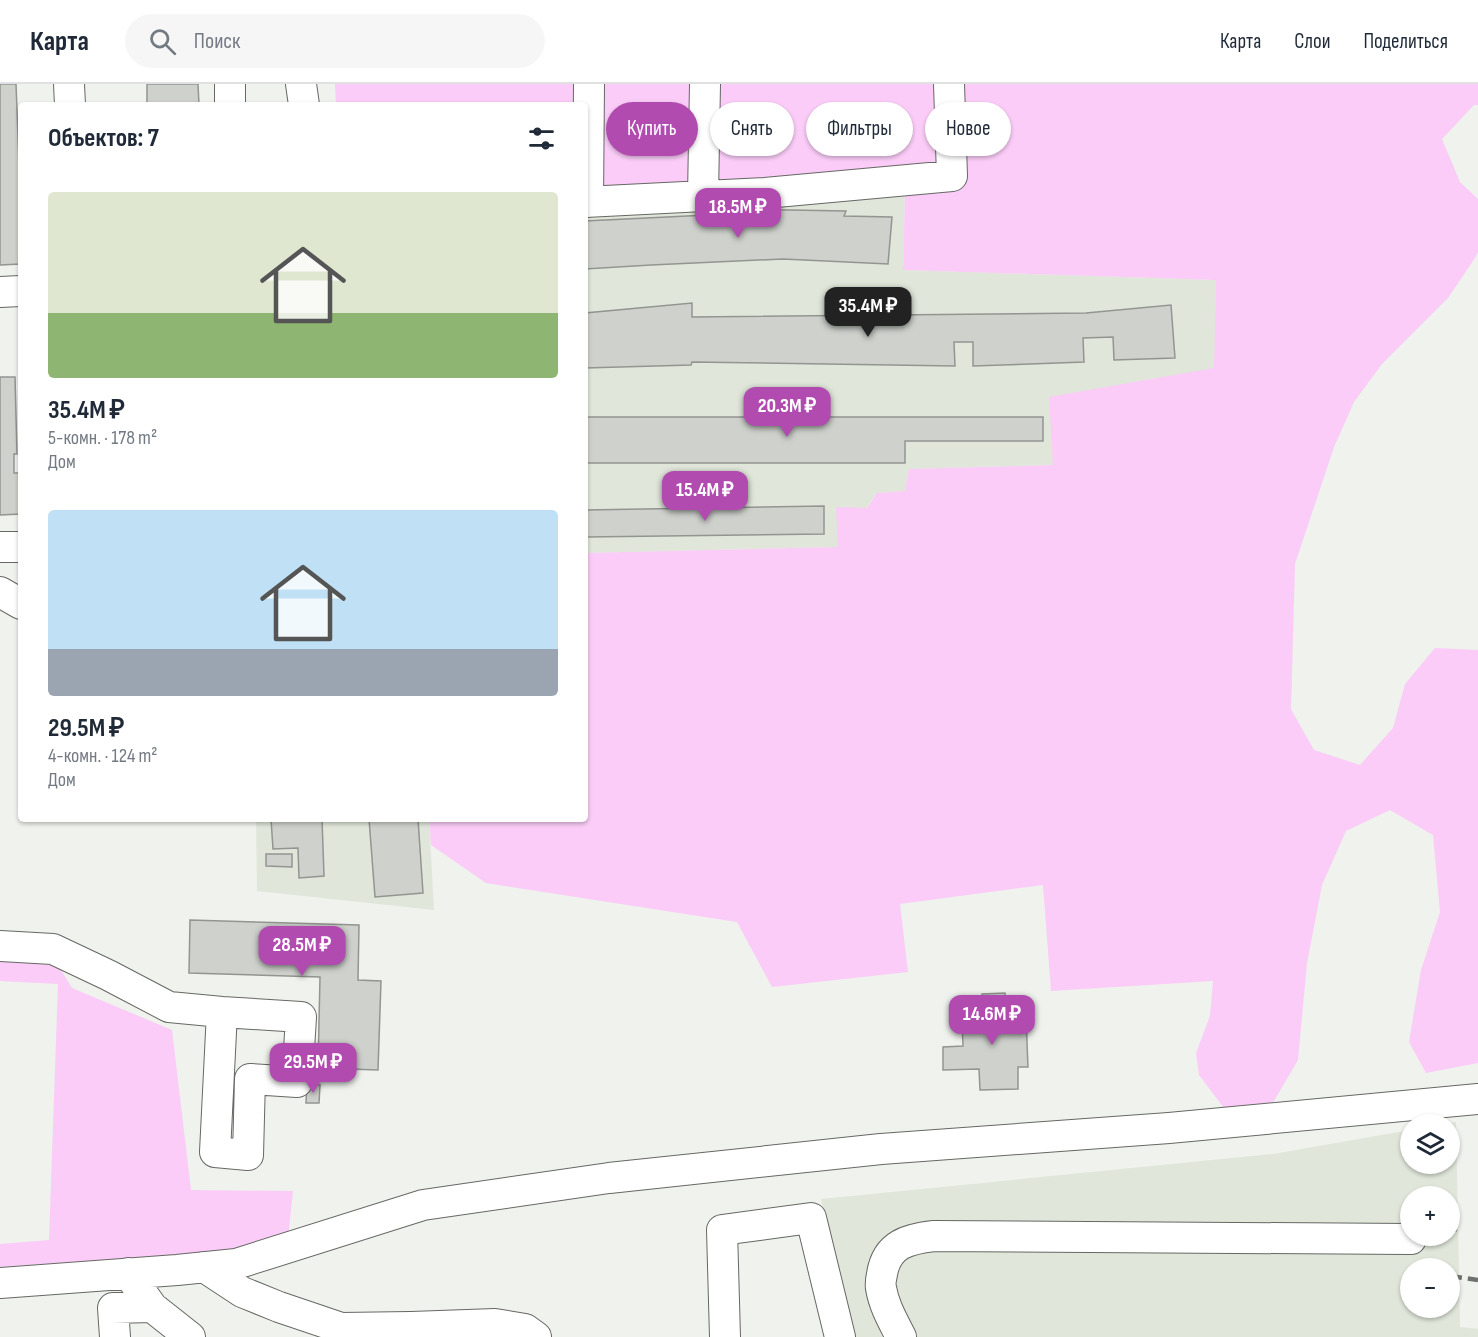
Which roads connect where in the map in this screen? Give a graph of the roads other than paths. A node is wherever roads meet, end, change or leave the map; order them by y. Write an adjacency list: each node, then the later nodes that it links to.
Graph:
1 (69, 84): 7 (lane)
2 (230, 84): 8 (lane)
3 (301, 84): 9 (lane)
4 (589, 84): 10 (lane)
5 (705, 84): 11 (lane)
6 (949, 84): 11 (lane)
7 (70, 102)
8 (230, 102)
9 (304, 102)
10 (588, 123)
11 (703, 196): 12 (lane)
12 (588, 202)
13 (18, 291): 14 (lane)
14 (0, 292)
15 (0, 547): 16 (lane)
16 (18, 547)
17 (0, 592): 18 (lane)
18 (18, 602)
19 (0, 946): 20 (lane)
20 (222, 1012): 20 (lane)
21 (1478, 1099): 23 (lane)
22 (1400, 1239): 33 (lane)
23 (204, 1267): 24 (lane); 27 (lane)
24 (128, 1273): 25 (lane); 26 (lane)
25 (0, 1283)
26 (152, 1307): 28 (lane); 29 (lane)
27 (366, 1332): 30 (lane)
28 (115, 1337)
29 (190, 1337)
30 (536, 1337)
31 (725, 1337): 32 (lane)
32 (840, 1337)
33 (901, 1337)

